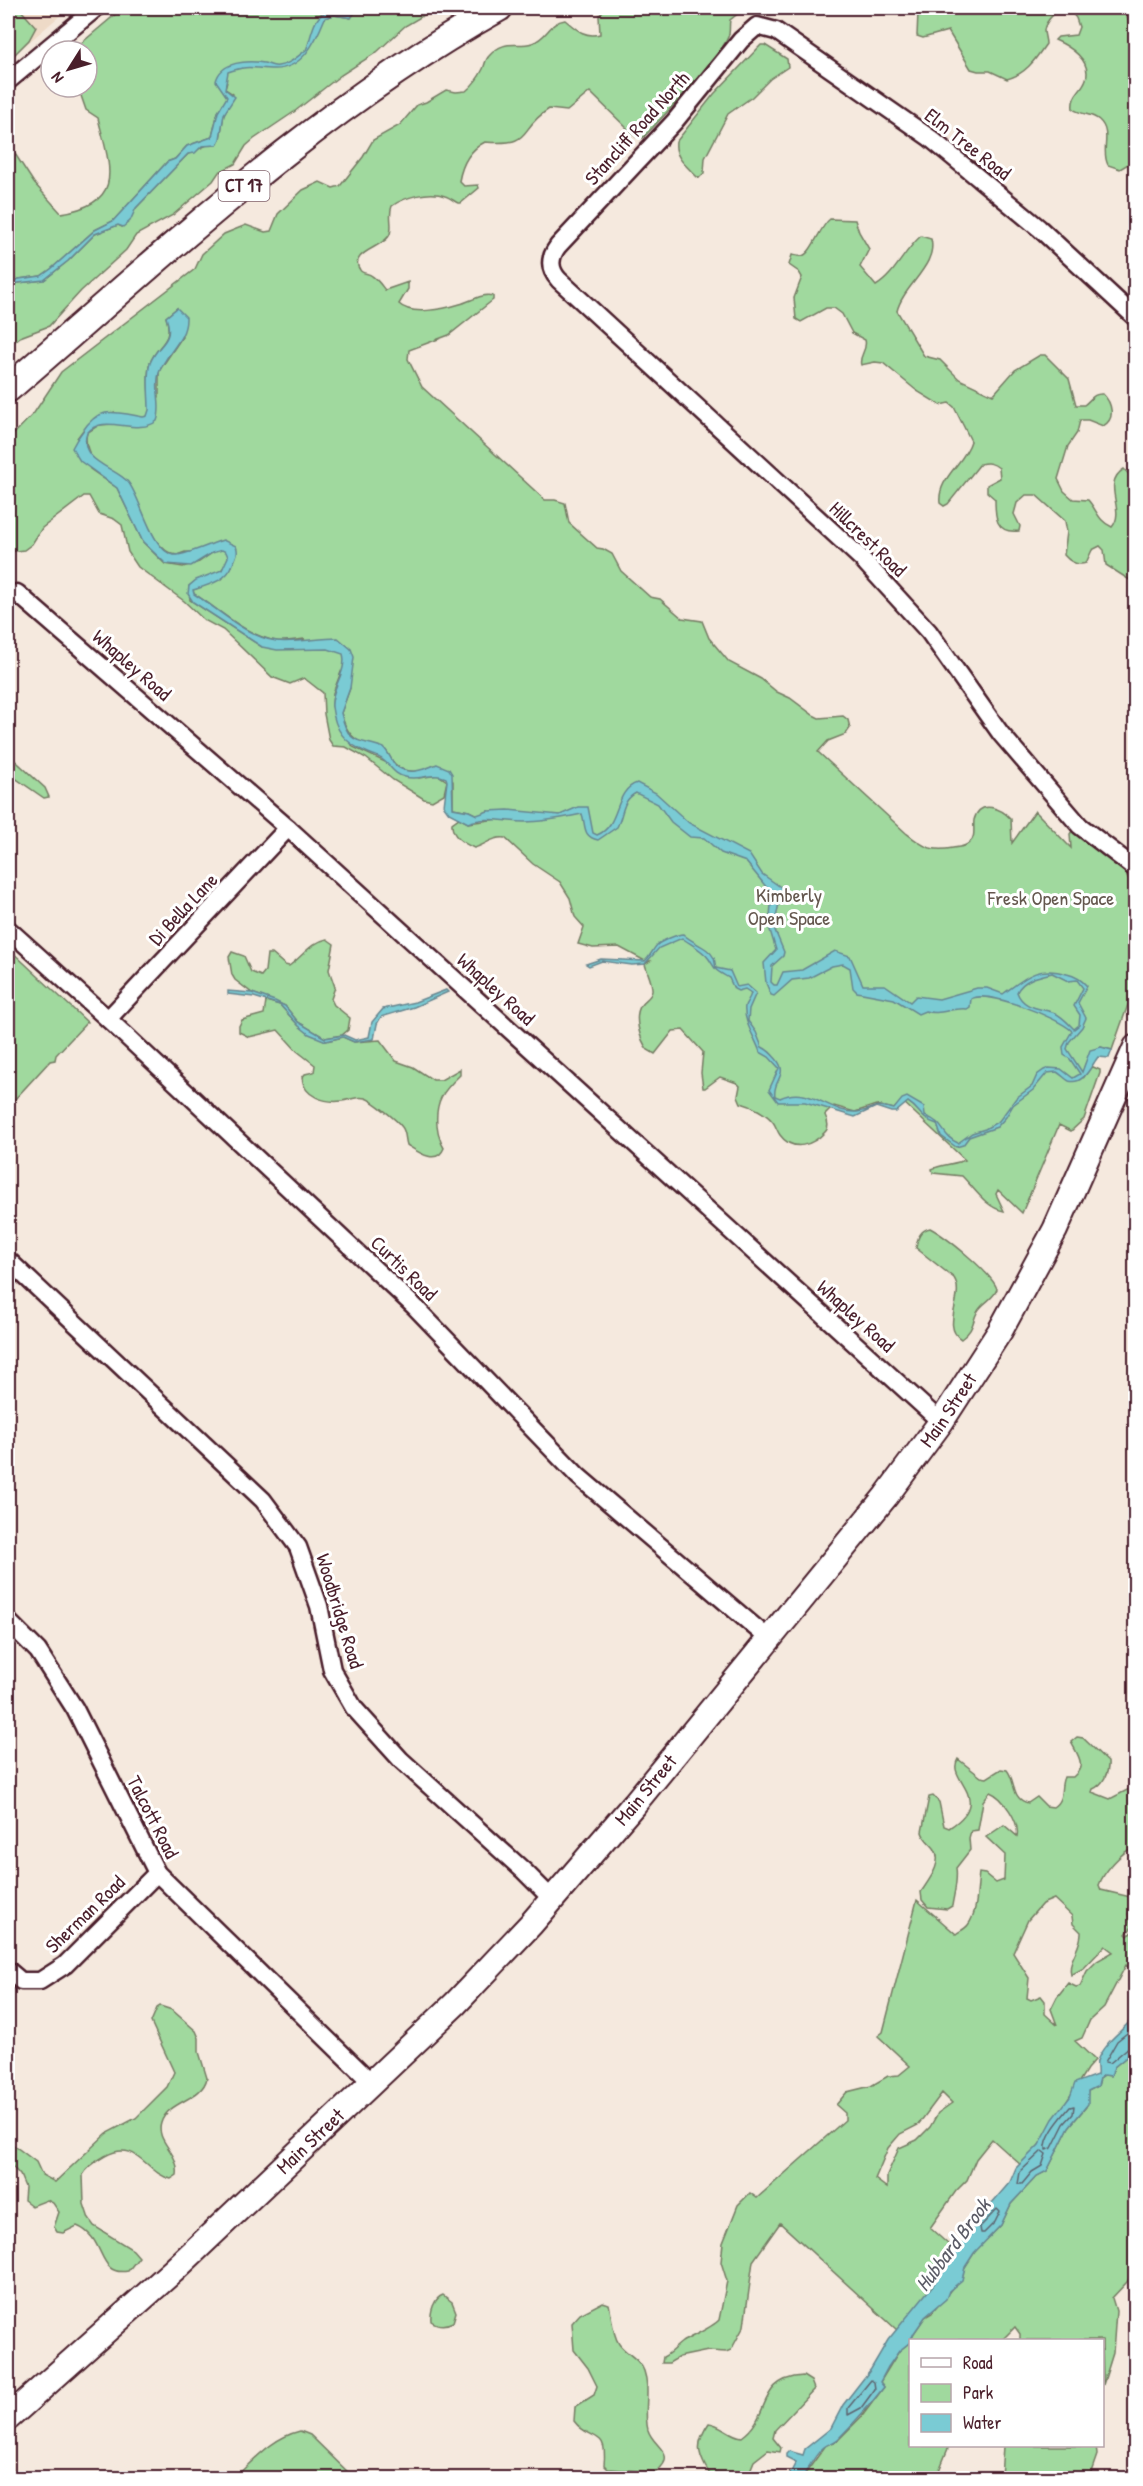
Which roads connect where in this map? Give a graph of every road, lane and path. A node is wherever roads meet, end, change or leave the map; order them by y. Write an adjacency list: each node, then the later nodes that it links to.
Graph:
1 (96, 8): 4 (street)
2 (499, 8): 7 (main road, CT 17)
3 (758, 27): 5 (street, Stancliff Road North); 6 (street, Elm Tree Road)
4 (8, 81)
5 (551, 260): 10 (street, Hillcrest Road)
6 (1136, 318)
7 (8, 389)
8 (17, 593): 9 (street, Whapley Road)
9 (288, 828): 12 (street, Di Bella Lane); 15 (street, Whapley Road)
10 (1136, 869)
11 (8, 929): 12 (street, Curtis Road)
12 (108, 1019): 17 (street, Curtis Road)
13 (1136, 1047): 15 (main road, Main Street)
14 (8, 1260): 19 (street, Woodbridge Road)
15 (941, 1422): 17 (main road, Main Street)
16 (8, 1621): 18 (street, Talcott Road)
17 (769, 1639): 19 (main road, Main Street)
18 (157, 1873): 20 (street, Sherman Road); 21 (street, Talcott Road)
19 (553, 1900): 21 (main road, Main Street)
20 (8, 1970)
21 (372, 2083): 22 (main road, Main Street)
22 (8, 2418)

